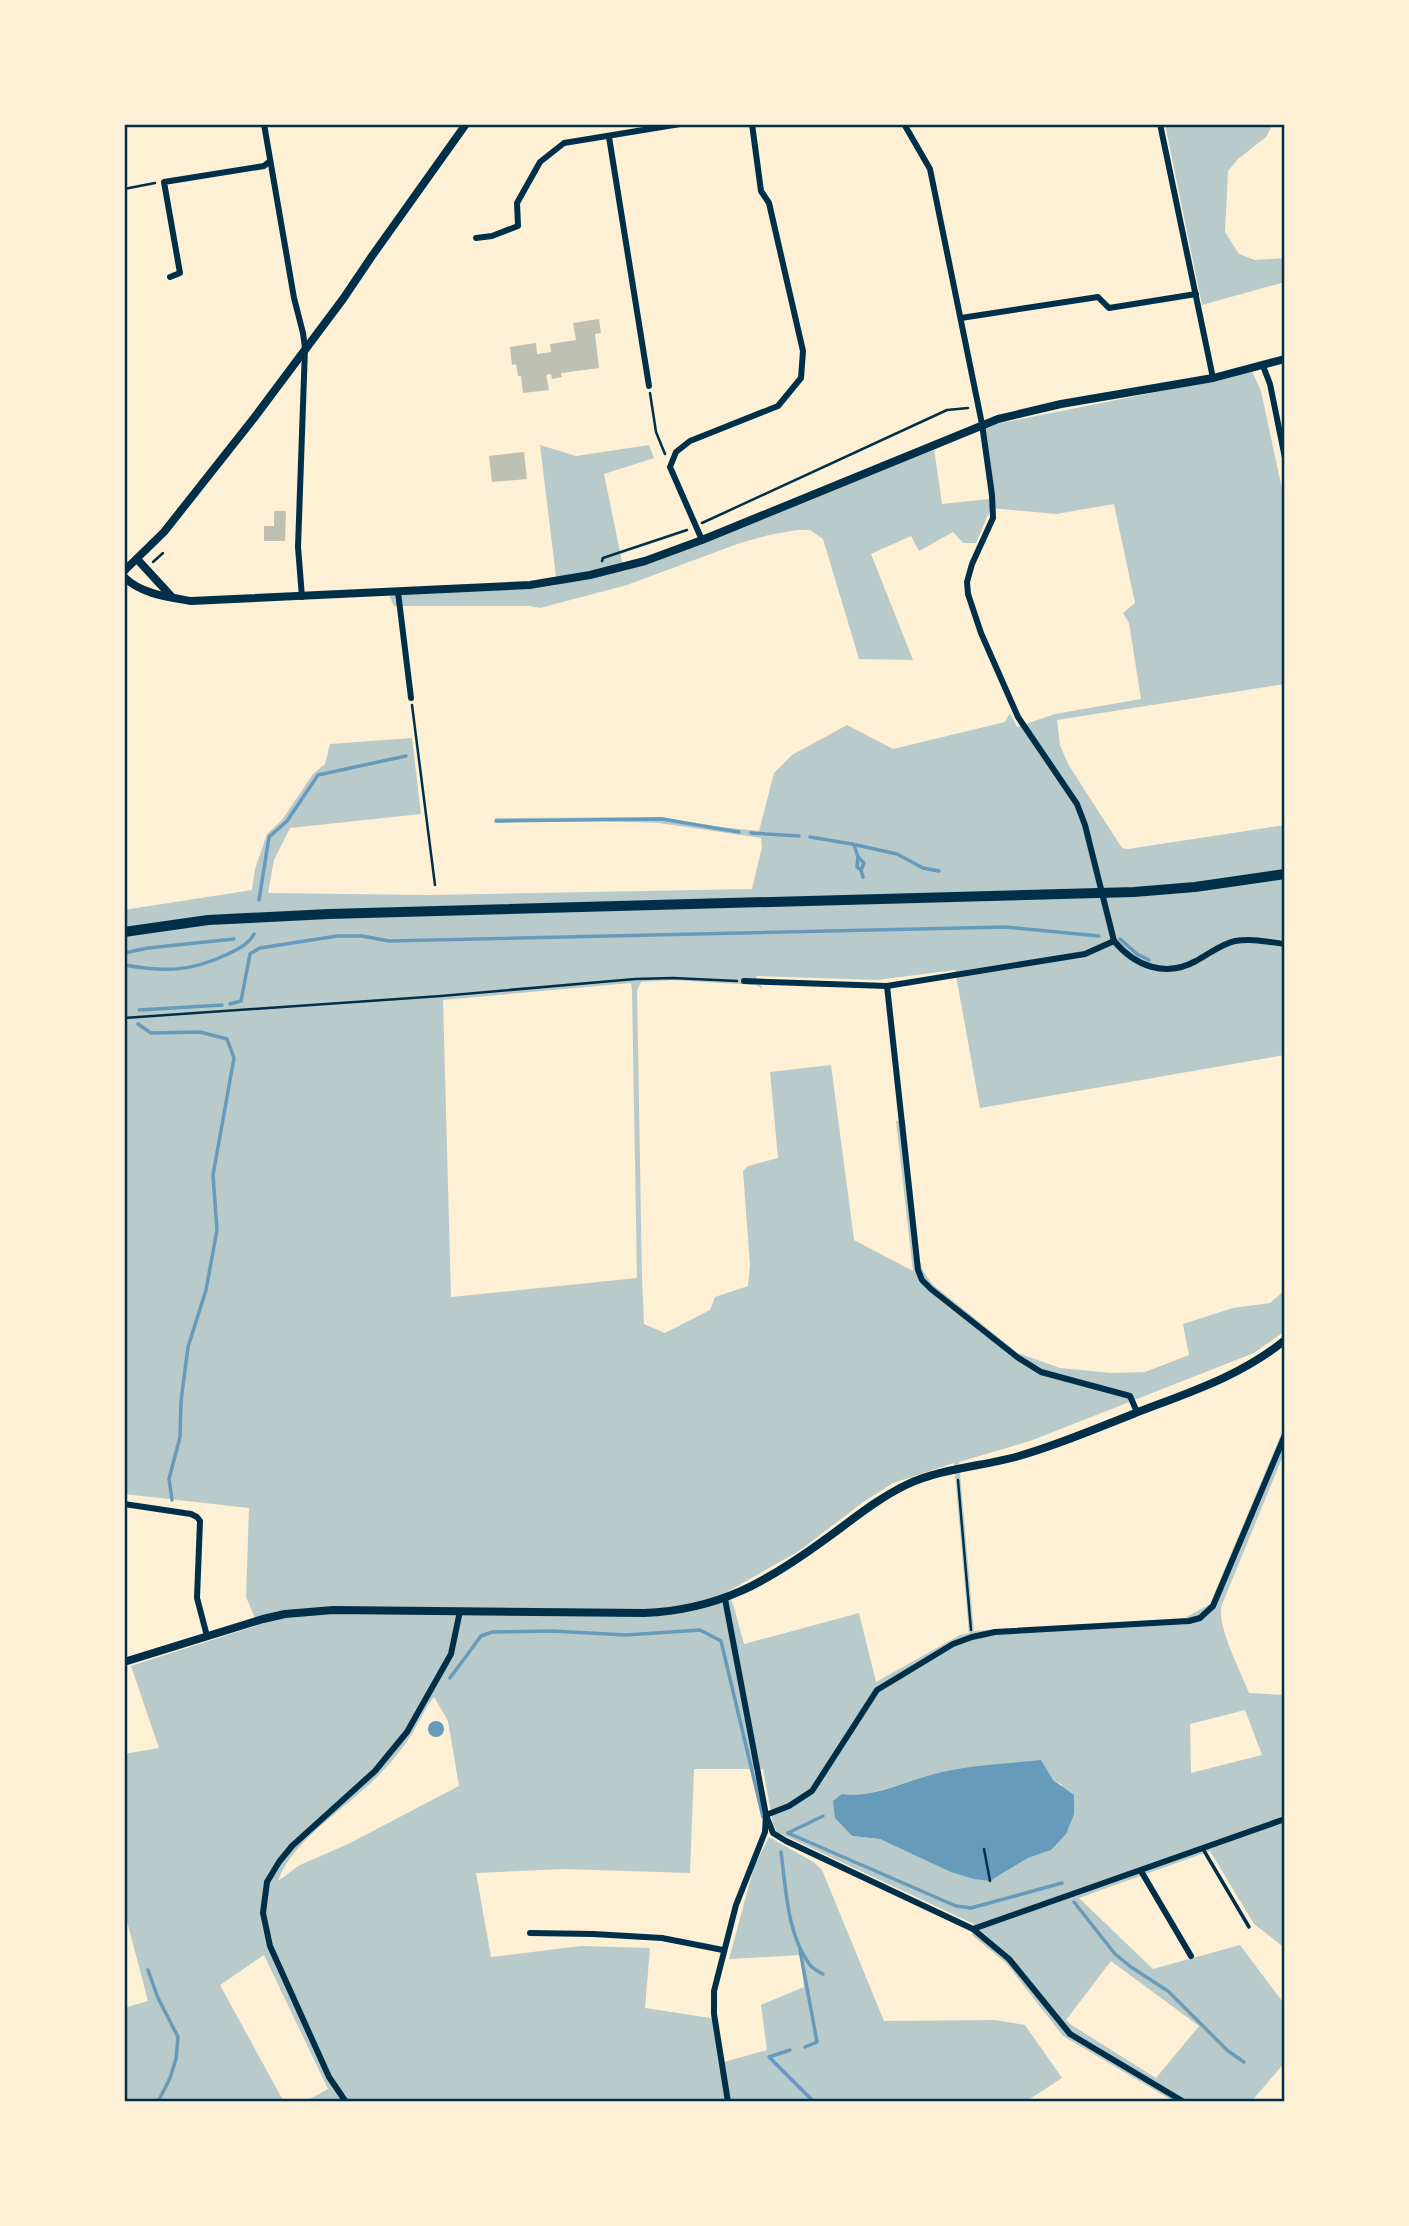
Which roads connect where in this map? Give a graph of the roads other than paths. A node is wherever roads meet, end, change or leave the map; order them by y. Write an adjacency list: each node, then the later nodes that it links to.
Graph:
1 (264, 124): 9 (street)
2 (466, 124): 14 (street)
3 (680, 124): 7 (street)
4 (752, 124): 21 (street)
5 (904, 124): 13 (street)
6 (1160, 124): 12 (street)
7 (660, 126): 8 (street)
8 (609, 137): 10 (street); 18 (street)
9 (270, 161): 11 (street); 14 (street)
10 (476, 238)
11 (170, 277)
12 (1196, 295): 13 (street); 17 (street)
13 (961, 318): 19 (street)
14 (305, 348): 22 (street); 27 (street)
15 (1285, 359): 16 (street)
16 (1263, 366): 17 (street); 20 (street)
17 (1213, 378): 19 (street)
18 (649, 386)
19 (982, 424): 21 (street); 31 (street)
20 (1285, 458)
21 (702, 540): 25 (street)
22 (137, 559): 23 (street); 26 (street)
23 (124, 571)
24 (124, 577): 26 (street)
25 (398, 592): 27 (street); 28 (street)
26 (171, 596): 27 (street)
27 (302, 597)
28 (411, 698)
29 (1285, 874): 30 (main road)
30 (124, 932)
31 (1114, 941): 32 (street); 34 (street)
32 (1285, 944)
33 (744, 981): 34 (street)
34 (887, 986): 36 (street)
35 (1285, 1340): 36 (street)
36 (1137, 1412): 39 (street)
37 (1285, 1435): 43 (street)
38 (124, 1504): 41 (street)
39 (725, 1600): 40 (street); 43 (street)
40 (460, 1611): 41 (street); 52 (street)
41 (207, 1636): 42 (street)
42 (124, 1662)
43 (766, 1815): 48 (street); 50 (street)
44 (1285, 1819): 45 (street)
45 (1202, 1847): 46 (street); 47 (lane)
46 (1141, 1871): 48 (street); 51 (street)
47 (1249, 1927)
48 (973, 1929): 55 (street)
49 (530, 1933): 50 (street)
50 (723, 1950): 54 (street)
51 (1191, 1956)
52 (343, 2101): 53 (street)
53 (334, 2102)
54 (728, 2102)
55 (1184, 2102)

